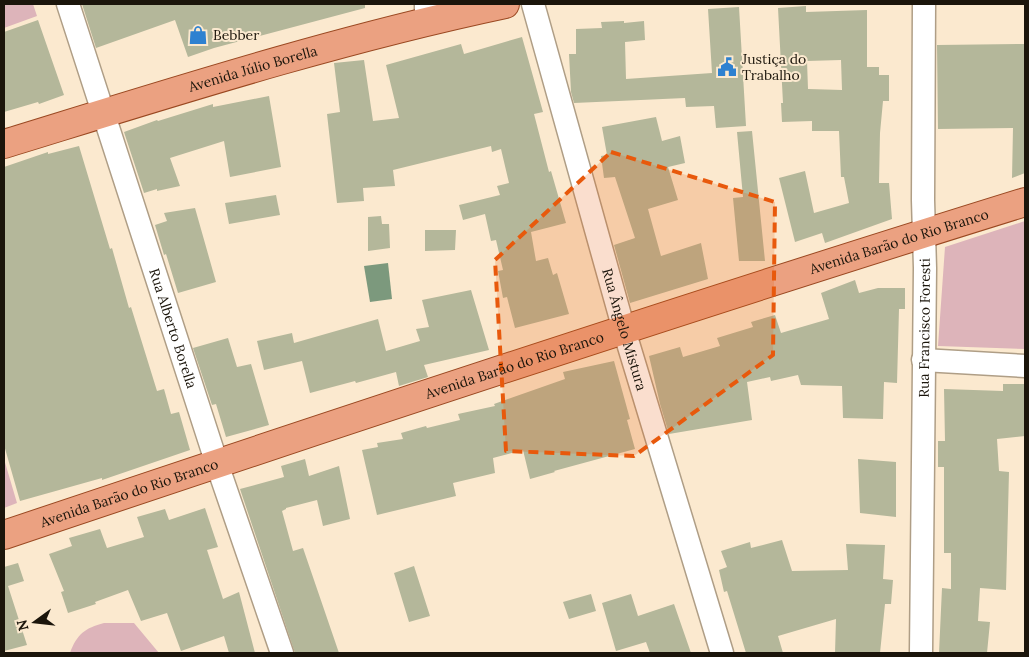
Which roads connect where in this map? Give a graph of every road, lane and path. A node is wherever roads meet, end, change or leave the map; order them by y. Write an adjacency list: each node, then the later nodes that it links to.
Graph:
1 (68, 4): 6 (street, Rua Alberto Borella)
2 (505, 4): 5 (main road, Avenida Júlio Borella)
3 (533, 4): 10 (street, Rua Ângelo Mistura)
4 (924, 4): 9 (street, Rua Francisco Foresti)
5 (426, 13): 6 (main road, Avenida Júlio Borella)
6 (103, 113): 7 (main road, Avenida Júlio Borella); 13 (street, Rua Alberto Borella)
7 (4, 144)
8 (1025, 202): 9 (main road, Avenida Barão do Rio Branco)
9 (924, 233): 10 (main road, Avenida Barão do Rio Branco); 11 (street, Rua Francisco Foresti)
10 (624, 330): 13 (main road, Avenida Barão do Rio Branco); 16 (street, Rua Ângelo Mistura)
11 (923, 360): 12 (street); 17 (street, Rua Francisco Foresti)
12 (1025, 366)
13 (217, 464): 14 (main road, Avenida Barão do Rio Branco); 15 (street, Rua Alberto Borella)
14 (4, 535)
15 (282, 653)
16 (722, 653)
17 (922, 653)

